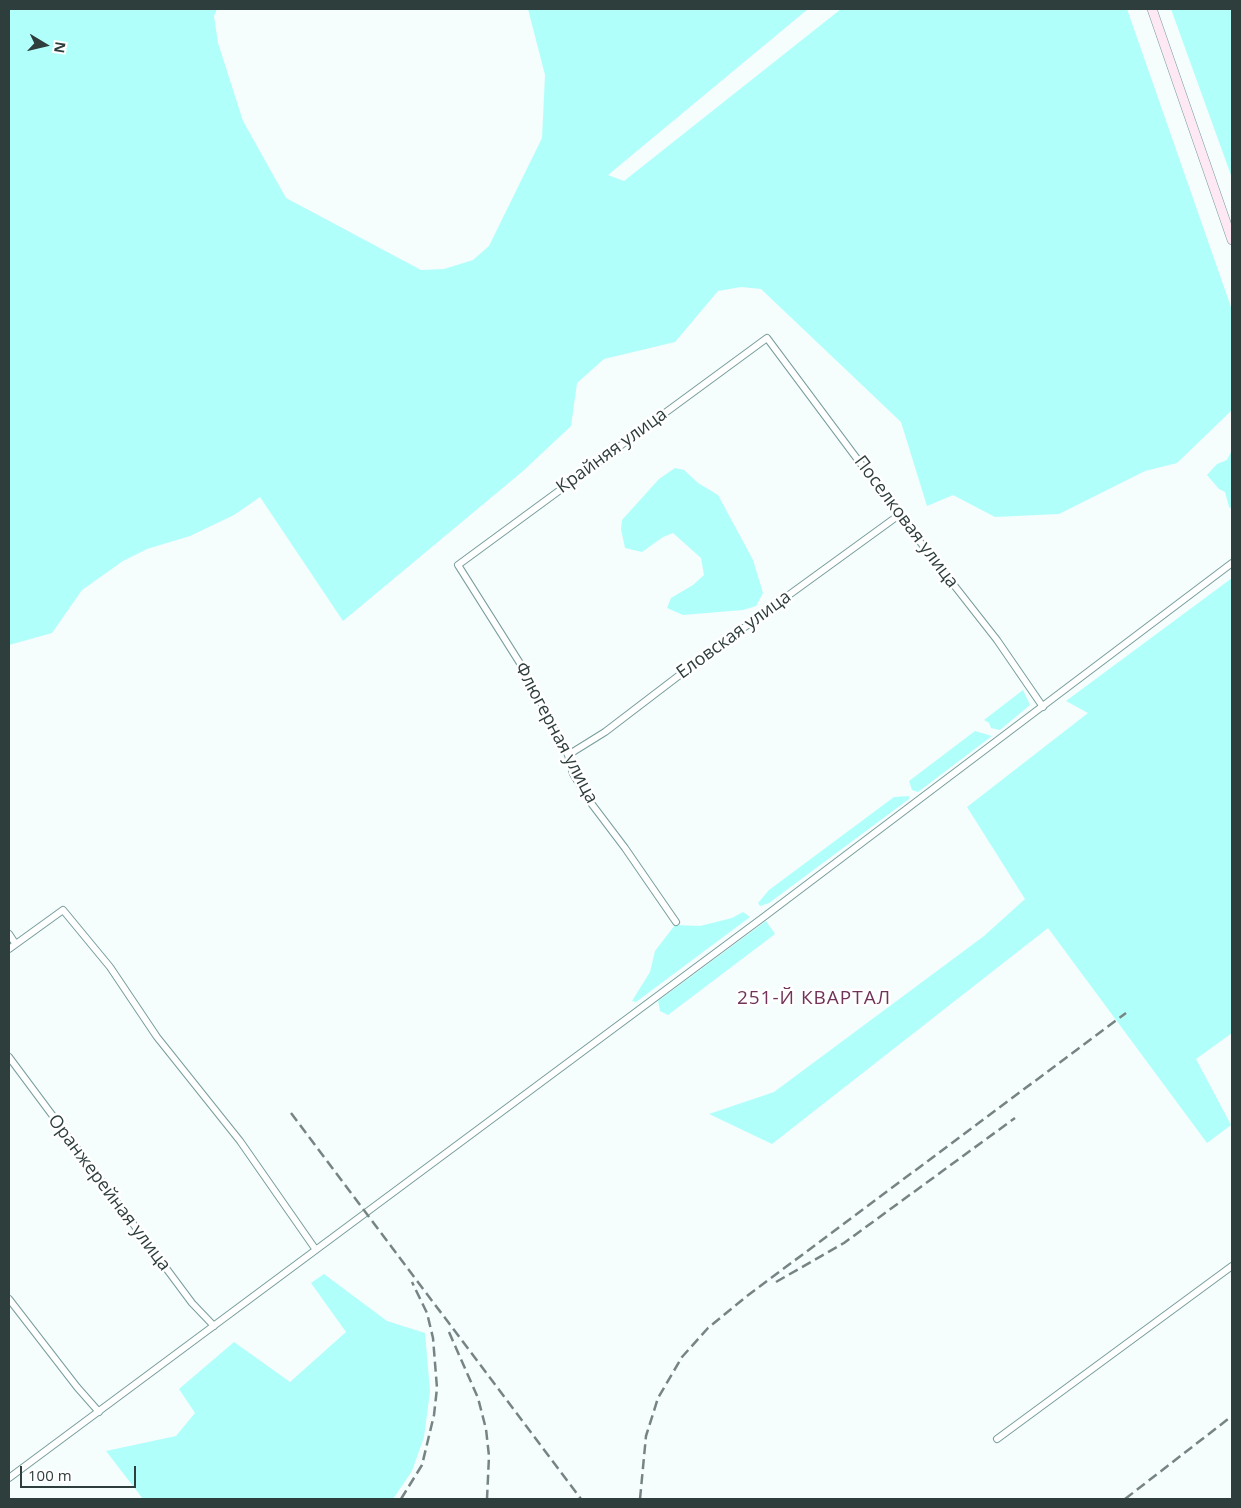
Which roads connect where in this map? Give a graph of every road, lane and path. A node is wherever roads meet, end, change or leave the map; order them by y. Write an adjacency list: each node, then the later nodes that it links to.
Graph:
1 (1152, 9): 2 (main road)
2 (1232, 240)
3 (767, 338): 4 (street, Поселковая улица); 6 (street, Крайняя улица)
4 (899, 515): 7 (street, Поселковая улица); 8 (street, Еловская улица)
5 (1232, 562): 7 (street)
6 (458, 565): 8 (street, Флюгерная улица)
7 (1043, 707): 14 (street)
8 (568, 755): 9 (street, Флюгерная улица)
9 (676, 922)
10 (9, 934): 11 (street)
11 (15, 943): 12 (street); 14 (street)
12 (9, 949)
13 (9, 1057): 17 (street, Оранжерейная улица)
14 (316, 1250): 17 (street)
15 (1232, 1266): 19 (street)
16 (9, 1299): 18 (street)
17 (214, 1326): 18 (street)
18 (99, 1412): 20 (street)
19 (997, 1439)
20 (9, 1478)

